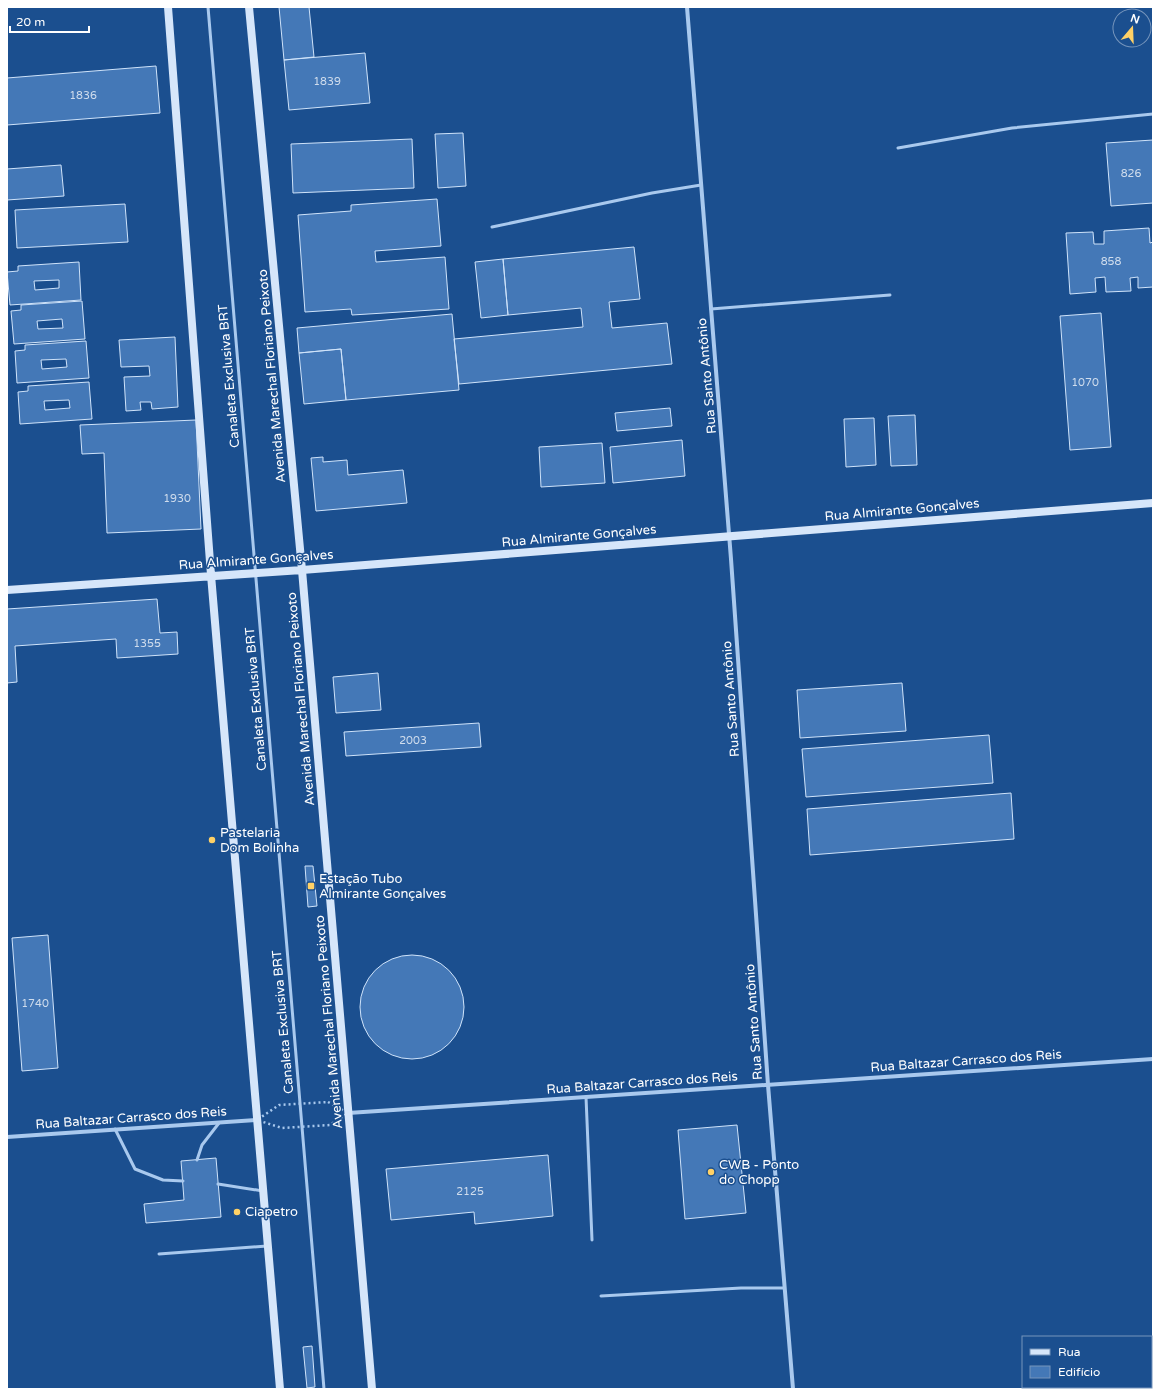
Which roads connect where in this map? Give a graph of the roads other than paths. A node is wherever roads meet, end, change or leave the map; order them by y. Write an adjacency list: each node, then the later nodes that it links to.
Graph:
1 (168, 7): 15 (street)
2 (208, 7): 14 (lane, Canaleta Exclusiva BRT)
3 (249, 7): 13 (street, Avenida Marechal Floriano Peixoto)
4 (687, 7): 7 (street, Rua Santo Antônio)
5 (1153, 114): 6 (lane)
6 (898, 148)
7 (701, 185): 8 (lane); 10 (street, Rua Santo Antônio)
8 (492, 227)
9 (890, 295): 10 (lane)
10 (711, 309): 12 (street, Rua Santo Antônio)
11 (1153, 503): 12 (street, Rua Almirante Gonçalves)
12 (729, 536): 13 (street, Rua Almirante Gonçalves); 18 (street, Rua Santo Antônio)
13 (302, 570): 14 (street, Rua Almirante Gonçalves); 20 (street, Avenida Marechal Floriano Peixoto)
14 (255, 573): 15 (street, Rua Almirante Gonçalves); 36 (lane, Canaleta Exclusiva BRT)
15 (211, 575): 16 (street, Rua Almirante Gonçalves); 21 (street)
16 (7, 590)
17 (1153, 1059): 18 (street, Rua Baltazar Carrasco dos Reis)
18 (768, 1085): 19 (street, Rua Baltazar Carrasco dos Reis); 32 (street, Rua Santo Antônio)
19 (586, 1097): 20 (street, Rua Baltazar Carrasco dos Reis); 29 (lane)
20 (348, 1113): 37 (street, Avenida Marechal Floriano Peixoto)
21 (257, 1120): 22 (street, Rua Baltazar Carrasco dos Reis); 28 (street)
22 (220, 1122): 23 (street, Rua Baltazar Carrasco dos Reis); 25 (lane)
23 (115, 1129): 24 (street, Rua Baltazar Carrasco dos Reis); 26 (lane)
24 (7, 1137)
25 (197, 1160)
26 (183, 1182)
27 (218, 1184): 28 (lane)
28 (263, 1191): 30 (street)
29 (592, 1240)
30 (268, 1246): 31 (lane); 35 (street)
31 (159, 1254)
32 (784, 1288): 33 (lane); 38 (street, Rua Santo Antônio)
33 (601, 1296)
34 (1096, 1388): 39 (lane)
35 (280, 1389)
36 (324, 1389)
37 (372, 1389)
38 (792, 1389)
39 (1082, 1389)

